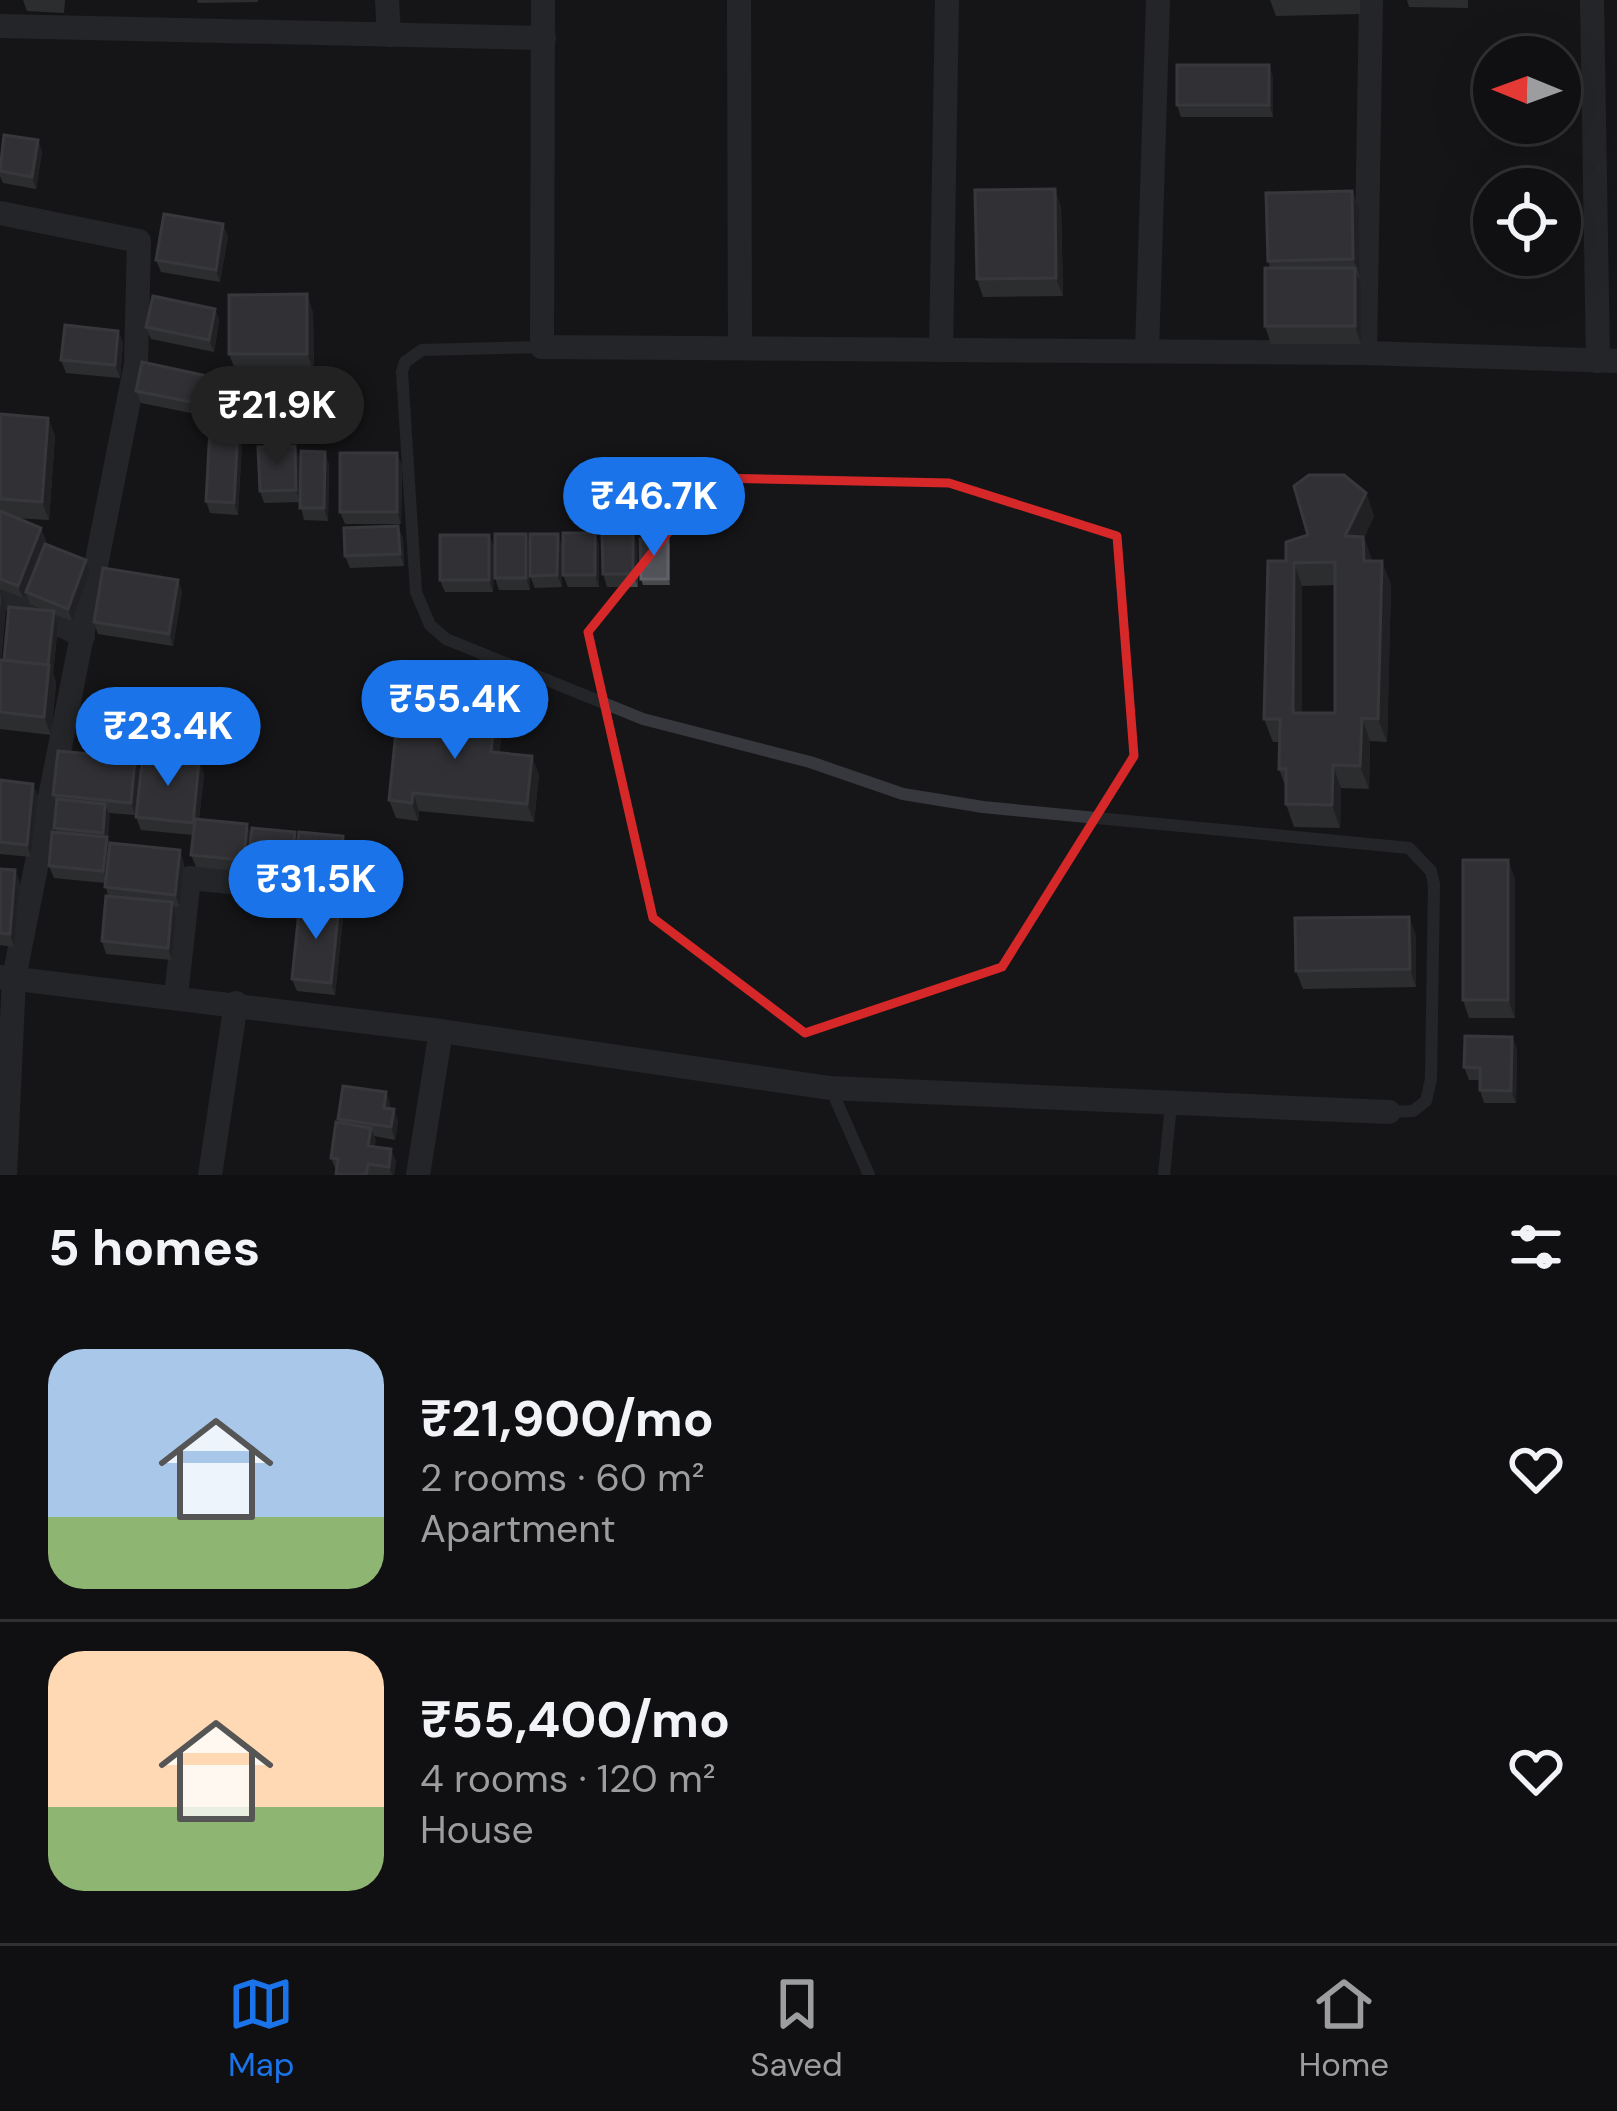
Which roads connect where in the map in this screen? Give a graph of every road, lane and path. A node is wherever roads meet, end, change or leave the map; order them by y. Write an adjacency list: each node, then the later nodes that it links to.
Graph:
1 (387, 0): 9 (street)
2 (543, 0): 10 (street)
3 (740, 0): 13 (street)
4 (947, 0): 14 (street)
5 (1158, 0): 15 (street)
6 (1371, 0): 16 (street)
7 (1592, 0): 17 (street)
8 (0, 26): 9 (street)
9 (388, 35): 10 (street)
10 (544, 38): 12 (street)
11 (0, 213): 19 (street)
12 (542, 346): 13 (street); 27 (lane)
13 (740, 347): 14 (street)
14 (941, 349): 15 (street)
15 (1147, 351): 16 (street)
16 (1365, 353): 17 (street)
17 (1607, 361)
18 (0, 594): 19 (street)
19 (83, 636): 21 (street)
20 (358, 894): 22 (street)
21 (7, 978): 22 (street); 28 (street)
22 (176, 996): 23 (street)
23 (236, 1004): 24 (street); 29 (street)
24 (441, 1031): 25 (street); 30 (street)
25 (830, 1088): 26 (street); 31 (lane)
26 (1171, 1105): 27 (street); 32 (lane)
27 (1389, 1112)
28 (5, 1175)
29 (210, 1175)
30 (418, 1175)
31 (869, 1175)
32 (1164, 1175)

